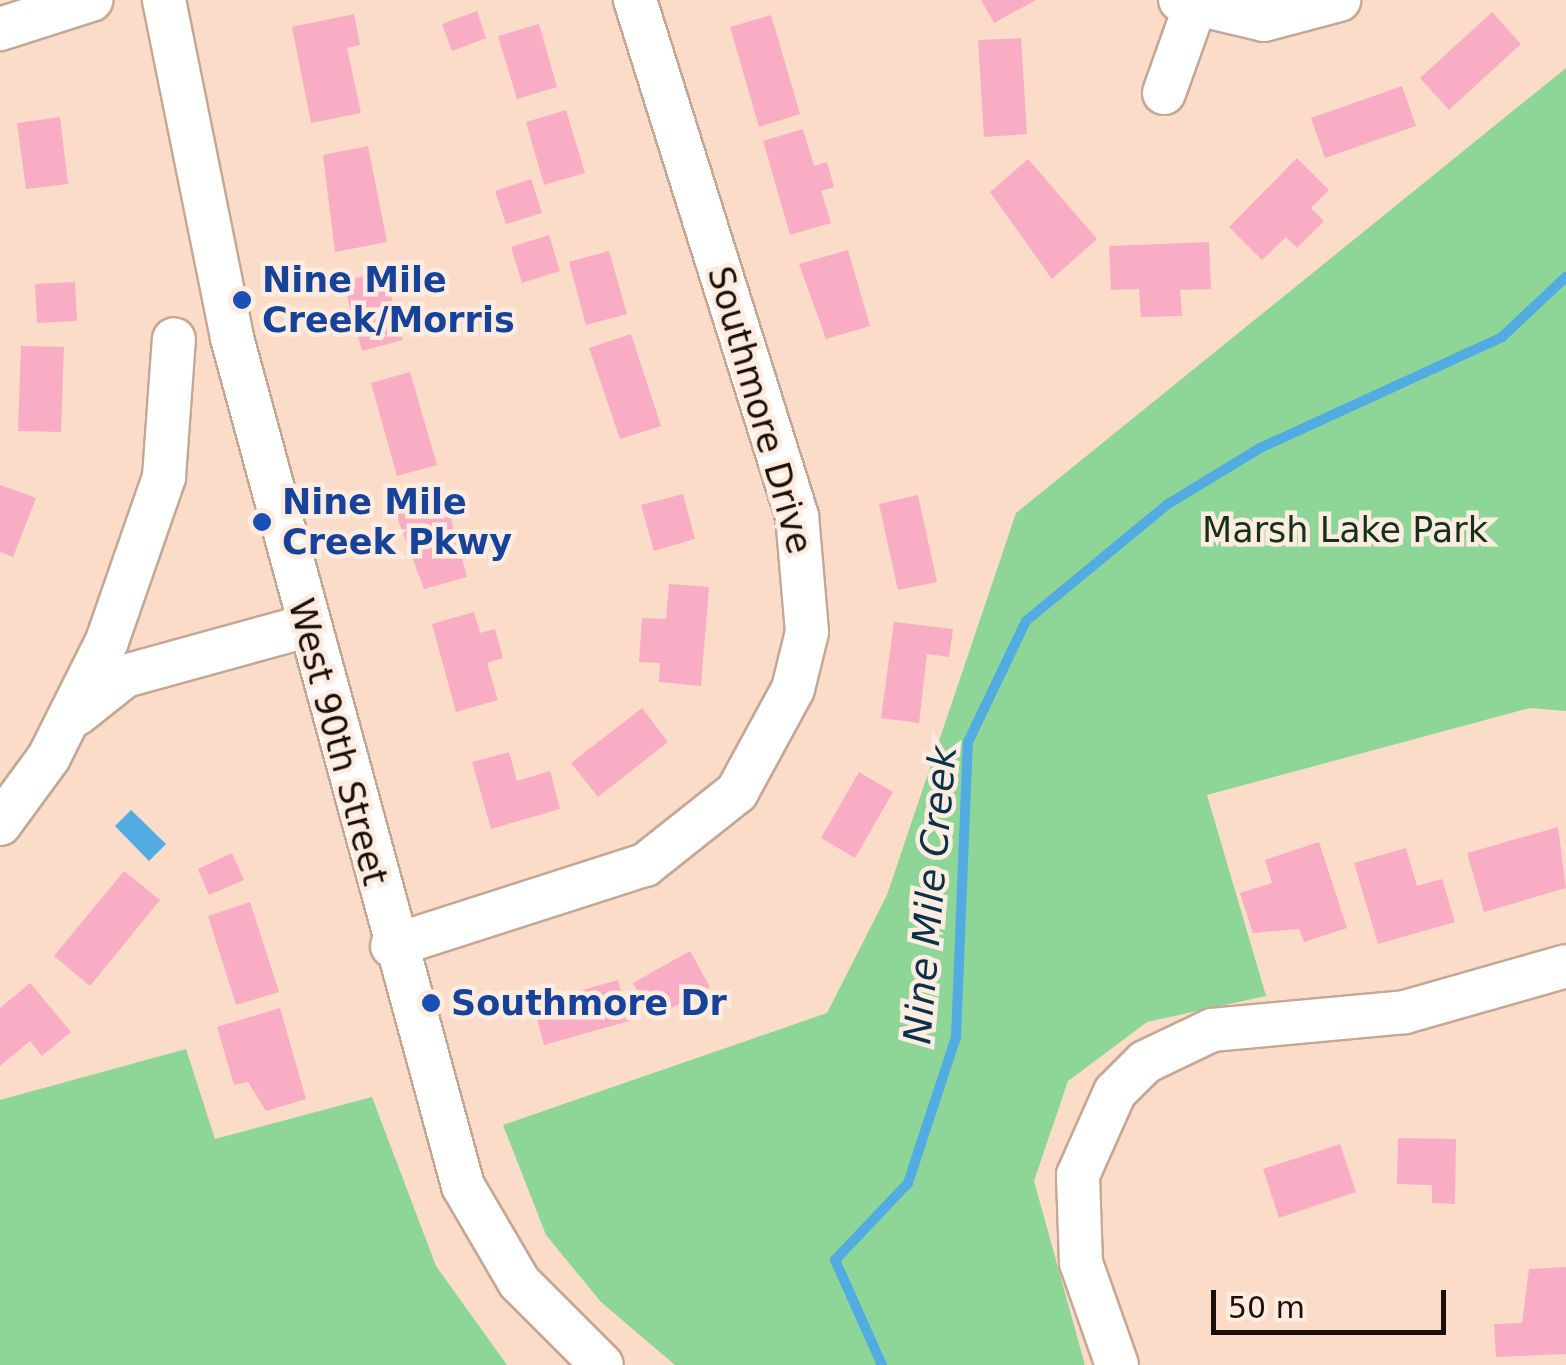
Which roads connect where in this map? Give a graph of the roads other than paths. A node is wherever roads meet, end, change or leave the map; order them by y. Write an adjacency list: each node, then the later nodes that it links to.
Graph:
1 (92, 0): 6 (street)
2 (164, 0): 9 (street, West 90th Street)
3 (635, 0): 12 (street, Southmore Drive)
4 (1339, 0): 5 (street)
5 (1188, 3): 7 (street)
6 (0, 29)
7 (1164, 92)
8 (174, 340): 10 (street)
9 (307, 626): 10 (street); 12 (street, West 90th Street)
10 (69, 721): 11 (street)
11 (0, 824)
12 (392, 946): 14 (street, West 90th Street)
13 (1566, 966): 15 (street)
14 (602, 1365)
15 (1117, 1365)

